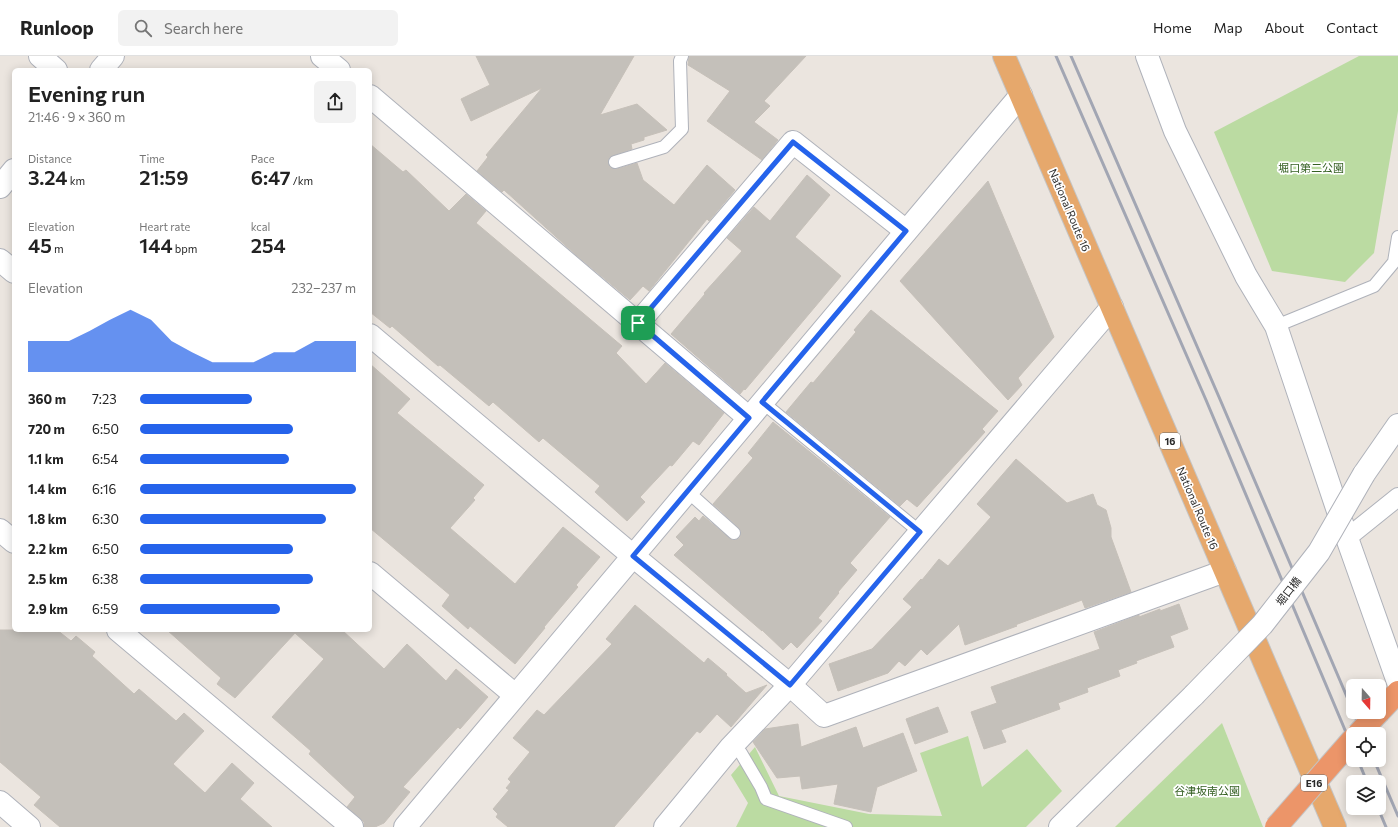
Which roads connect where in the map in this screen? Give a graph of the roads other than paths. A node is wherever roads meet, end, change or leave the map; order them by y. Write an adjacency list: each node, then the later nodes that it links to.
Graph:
1 (40, 56): 7 (street)
2 (113, 56): 8 (street)
3 (322, 56): 9 (street)
4 (682, 56): 12 (lane)
5 (1004, 56): 10 (highway, National Route 16 / 16)
6 (1147, 56): 19 (street)
7 (54, 68)
8 (103, 68)
9 (337, 68)
10 (1021, 95): 13 (street); 17 (highway, National Route 16 / 16)
11 (372, 98): 18 (street)
12 (615, 162)
13 (906, 231): 18 (street); 21 (street)
14 (1398, 237): 19 (lane)
15 (0, 260): 16 (street)
16 (12, 270)
17 (1112, 307): 26 (street); 31 (highway, National Route 16 / 16)
18 (638, 323): 21 (street)
19 (1276, 326): 28 (street)
20 (372, 337): 30 (street)
21 (756, 410): 23 (street); 26 (lane)
22 (1398, 426): 49 (street, 堀口橋, bridge)
23 (687, 491): 27 (lane); 30 (street)
24 (1398, 496): 28 (street)
25 (0, 530): 29 (street)
26 (920, 532): 35 (street)
27 (734, 533)
28 (1347, 538): 34 (street)
29 (12, 540)
30 (633, 556): 35 (street); 37 (street)
31 (1225, 571): 35 (street); 51 (highway, National Route 16 / 16)
32 (372, 575): 37 (street)
33 (120, 632): 45 (street)
34 (1398, 682)
35 (790, 685): 41 (street)
36 (1398, 692): 38 (highway)
37 (515, 695): 46 (street)
38 (1386, 705)
39 (1372, 719): 40 (highway, bridge)
40 (1365, 727)
41 (731, 747): 47 (street); 48 (lane)
42 (1346, 747): 50 (highway, E16, bridge)
43 (0, 802): 44 (street)
44 (29, 827)
45 (352, 827)
46 (405, 827)
47 (665, 827)
48 (846, 827)
49 (1060, 827)
50 (1276, 827)
51 (1335, 827)

